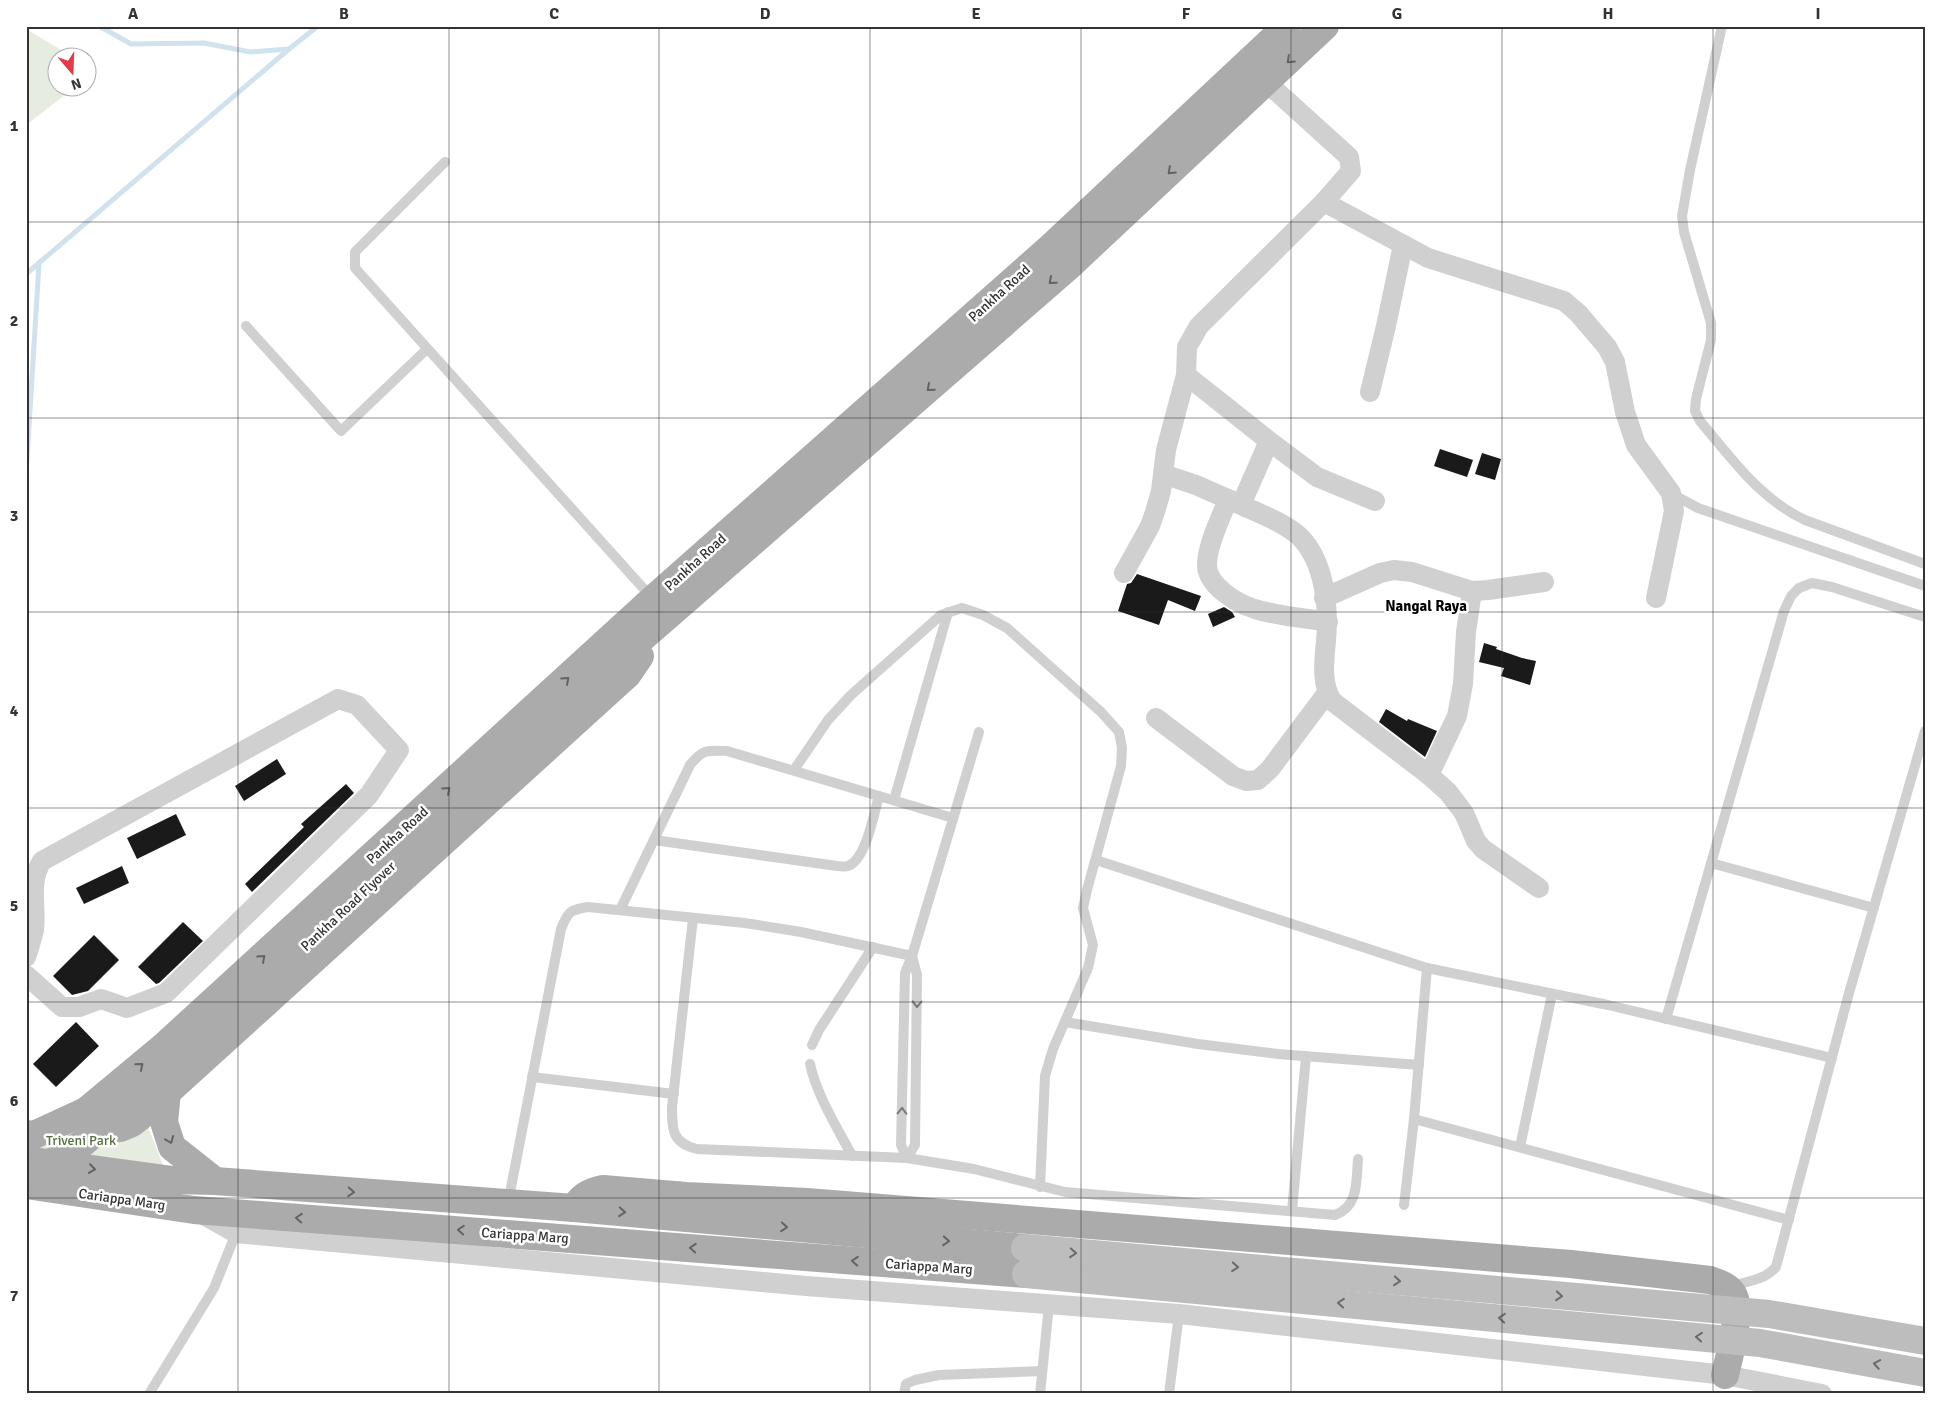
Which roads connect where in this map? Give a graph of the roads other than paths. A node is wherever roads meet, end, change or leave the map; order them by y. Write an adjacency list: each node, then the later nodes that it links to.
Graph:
1 (1287, 26): 4 (main road, Pankha Road)
2 (1325, 26): 5 (main road, Pankha Road, one-way to 5)
3 (1722, 26): 18 (lane)
4 (1248, 62): 5 (street); 25 (main road, Pankha Road)
5 (1266, 82): 7 (street); 25 (main road, Pankha Road, one-way to 25)
6 (444, 162): 10 (lane)
7 (1324, 202): 8 (street); 11 (street)
8 (1403, 244): 12 (street); 15 (street)
9 (246, 326): 10 (lane)
10 (427, 349): 25 (lane)
11 (1186, 375): 13 (street); 14 (street)
12 (1370, 392)
13 (1268, 441): 16 (street); 17 (street)
14 (1163, 474): 17 (street); 19 (street)
15 (1671, 493): 21 (lane); 24 (street)
16 (1375, 501)
17 (1235, 502): 23 (street); 28 (street)
18 (1925, 564)
19 (1124, 574)
20 (1544, 582): 22 (street)
21 (1925, 586)
22 (1472, 591): 23 (street); 34 (street)
23 (1324, 598): 28 (street)
24 (1656, 598)
25 (657, 611): 59 (main road); 61 (main road, Pankha Road, one-way to 25); 69 (main road, Pankha Road Flyover, bridge)
26 (948, 612): 33 (lane); 36 (lane); 39 (lane)
27 (1925, 617): 40 (lane)
28 (1328, 622): 29 (street)
29 (1327, 693): 30 (street); 34 (street)
30 (1156, 718)
31 (1925, 731): 42 (lane)
32 (979, 732): 37 (lane)
33 (794, 770): 35 (lane); 38 (lane)
34 (1429, 775): 41 (street)
35 (879, 796): 36 (lane); 38 (lane)
36 (894, 800): 37 (lane)
37 (953, 818): 46 (lane)
38 (654, 840): 43 (lane)
39 (1096, 860): 48 (lane); 52 (lane)
40 (1711, 863): 42 (lane); 51 (lane)
41 (1539, 888)
42 (1874, 908): 55 (lane)
43 (620, 910): 44 (lane); 58 (lane)
44 (693, 918): 45 (lane); 60 (lane)
45 (874, 948): 46 (lane); 53 (lane)
46 (912, 956): 66 (lane)
47 (26, 957): 49 (street)
48 (1427, 968): 50 (lane); 57 (lane)
49 (26, 975)
50 (1552, 994): 51 (lane); 64 (lane)
51 (1666, 1019): 55 (lane)
52 (1065, 1022): 54 (lane); 72 (lane)
53 (812, 1045)
54 (1306, 1056): 57 (lane); 77 (lane)
55 (1832, 1058): 78 (lane)
56 (810, 1064): 65 (lane)
57 (1419, 1065): 62 (lane)
58 (532, 1077): 60 (lane); 73 (lane)
59 (167, 1092): 61 (main road); 70 (main road, one-way to 70)
60 (674, 1094): 65 (lane)
61 (102, 1097): 63 (main road, Pankha Road)
62 (1414, 1119): 64 (lane); 74 (lane)
63 (26, 1134)
64 (1520, 1147): 78 (lane)
65 (852, 1156): 66 (lane)
66 (907, 1158): 72 (lane)
67 (26, 1160): 70 (main road, Cariappa Marg, one-way to 70)
68 (1358, 1160): 77 (lane)
69 (26, 1178)
70 (215, 1181): 73 (main road, Cariappa Marg, one-way to 73)
71 (26, 1185): 76 (main road, Cariappa Marg)
72 (1040, 1187): 77 (lane)
73 (508, 1203): 75 (main road, Cariappa Marg)
74 (1404, 1205)
75 (574, 1208): 80 (main road, Cariappa Marg, one-way to 80); 81 (main road)
76 (194, 1210): 79 (street); 80 (main road, Cariappa Marg, one-way to 76)
77 (1292, 1211)
78 (1789, 1220): 81 (lane)
79 (236, 1233): 82 (street); 88 (lane)
80 (1025, 1261): 84 (main road, one-way to 84, bridge); 86 (main road, one-way to 80, bridge)
81 (1726, 1286): 87 (main road)
82 (1048, 1305): 83 (street); 85 (lane)
83 (1179, 1314): 87 (street); 91 (lane)
84 (1925, 1341)
85 (1042, 1371): 89 (lane); 90 (lane)
86 (1925, 1373)
87 (1725, 1375): 92 (street)
88 (149, 1394)
89 (904, 1394)
90 (1040, 1394)
91 (1169, 1394)
92 (1822, 1394)

